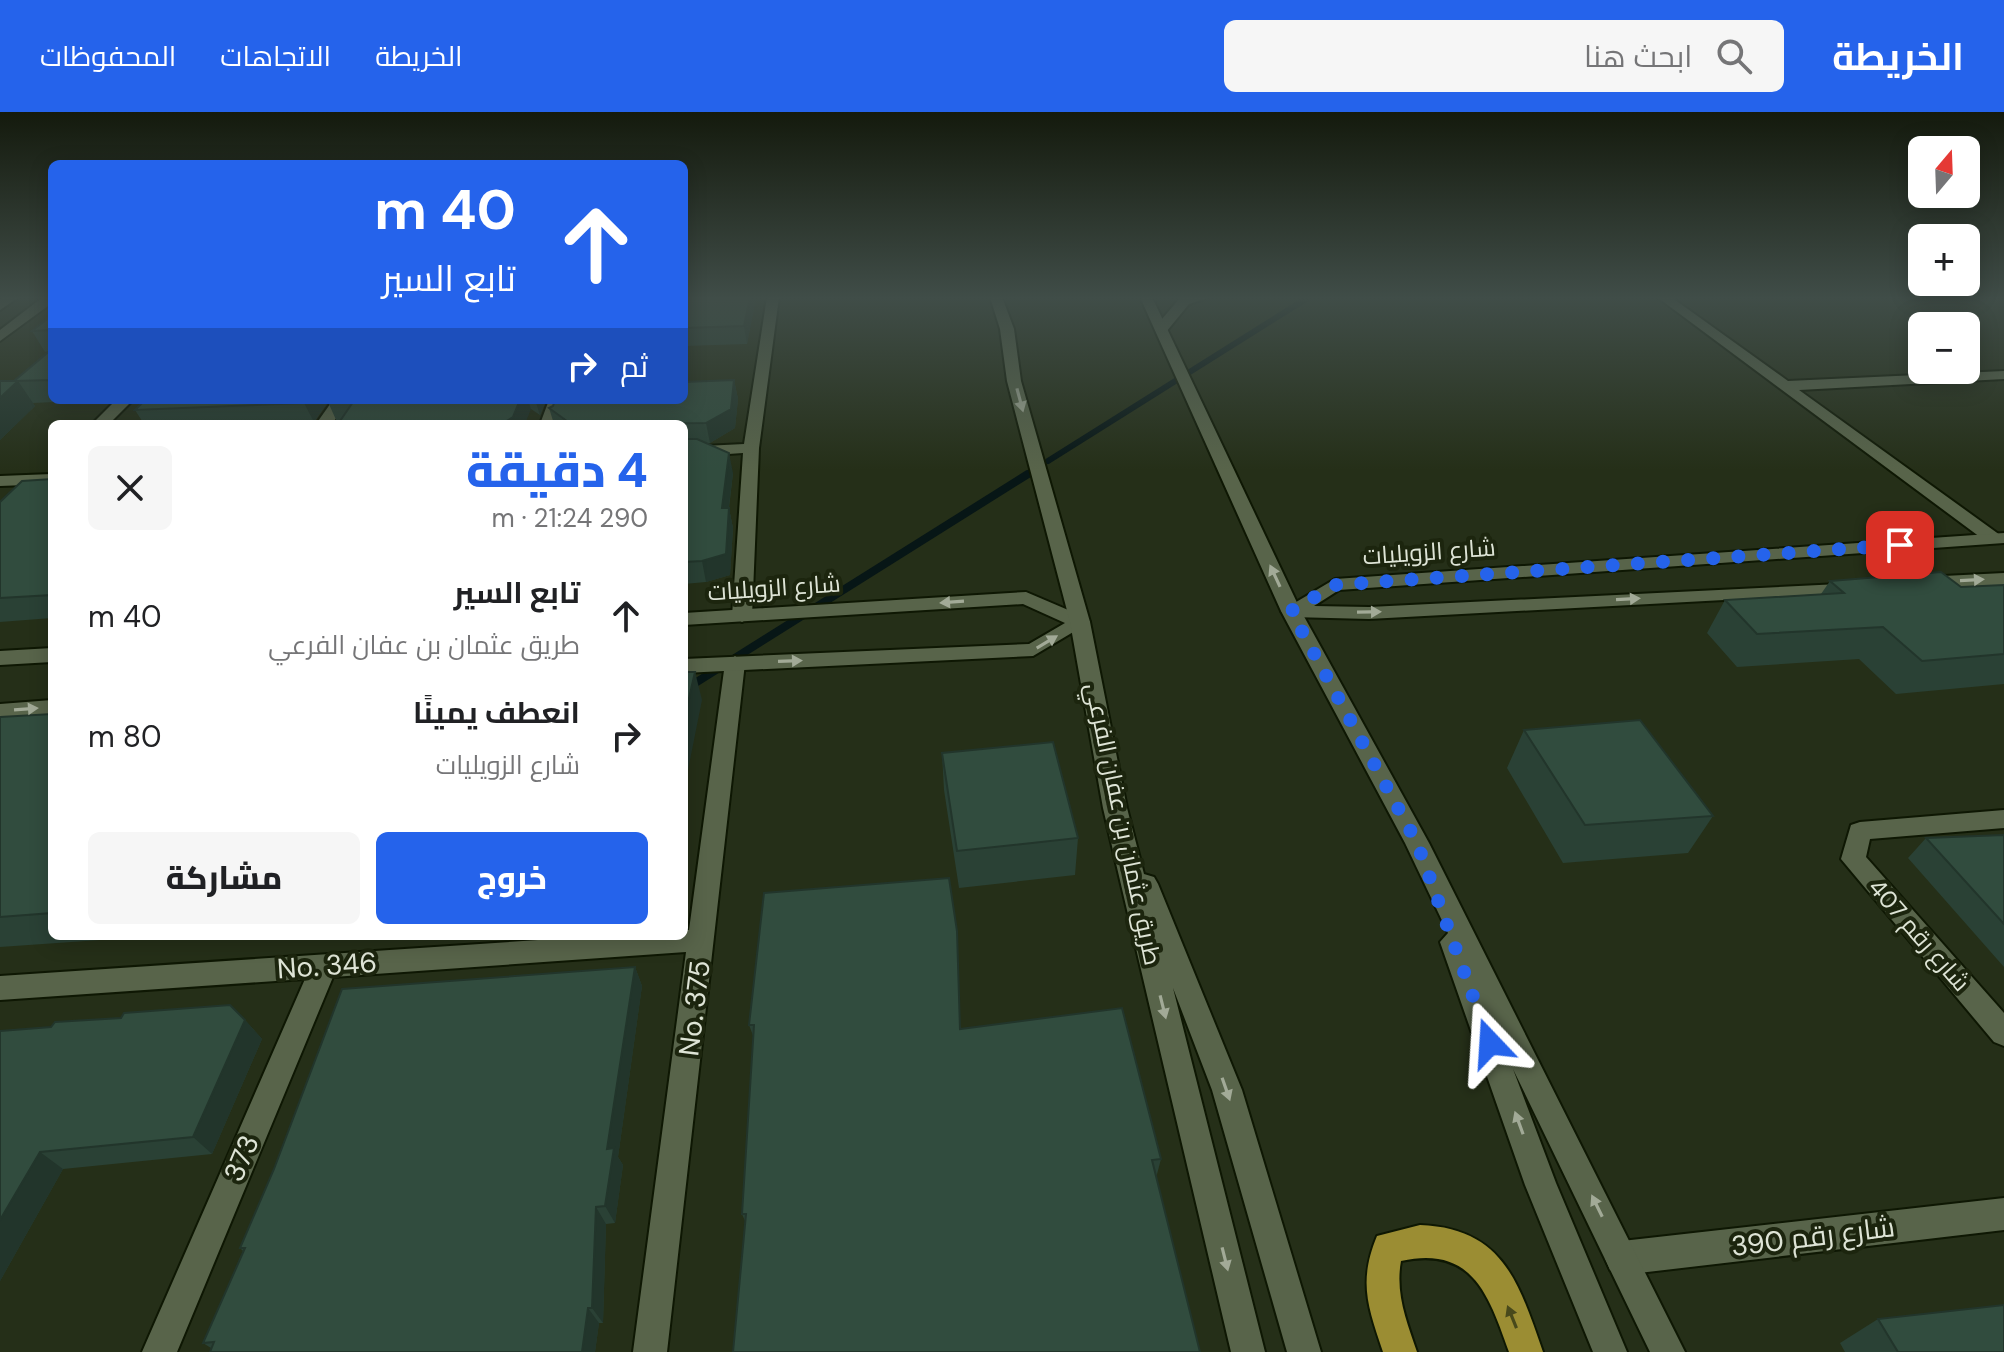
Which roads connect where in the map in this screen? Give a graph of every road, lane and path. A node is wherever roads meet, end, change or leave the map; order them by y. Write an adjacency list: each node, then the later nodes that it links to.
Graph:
1 (765, 355): 9 (street)
2 (1010, 355): 20 (street, طريق عثمان بن عفان الفرعي, one-way to 20)
3 (1173, 355): 17 (street, one-way to 3)
4 (1742, 355): 6 (street)
5 (2004, 375): 6 (street)
6 (1785, 386): 13 (street)
7 (121, 404): 8 (street)
8 (104, 420)
9 (751, 448): 10 (street); 18 (street)
10 (688, 452)
11 (48, 476): 12 (street)
12 (0, 481)
13 (1999, 539): 17 (street, شارع الزويليات)
14 (2004, 579): 15 (street, one-way to 14)
15 (1909, 584)
16 (1877, 586): 17 (street, one-way to 16)
17 (1291, 611): 29 (street)
18 (742, 616): 19 (street, شارع الزويليات); 20 (street, شارع الزويليات, one-way to 18)
19 (688, 619)
20 (1080, 622): 23 (street, one-way to 20); 27 (street, طريق عثمان بن عفان الفرعي)
21 (48, 655): 22 (street)
22 (0, 658)
23 (735, 663): 24 (street); 30 (street, No. 375)
24 (688, 666)
25 (48, 707): 26 (street, one-way to 25)
26 (0, 711)
27 (1115, 808): 38 (street, طريق عثمان بن عفان الفرعي, one-way to 38); 39 (street, one-way to 39)
28 (2004, 819): 33 (street, شارع رقم 407)
29 (1417, 843): 35 (street, one-way to 29); 42 (street, one-way to 29)
30 (702, 940): 31 (street, No. 346); 37 (street, No. 375)
31 (324, 965): 32 (street, No. 346); 36 (street, 373)
32 (0, 988)
33 (2004, 1033)
34 (2004, 1214): 35 (street, شارع رقم 390)
35 (1622, 1258): 43 (street)
36 (159, 1352)
37 (650, 1352)
38 (1248, 1352)
39 (1304, 1352)
40 (1400, 1352): 41 (main road, one-way to 40)
41 (1526, 1352)
42 (1610, 1352)
43 (1668, 1352)

